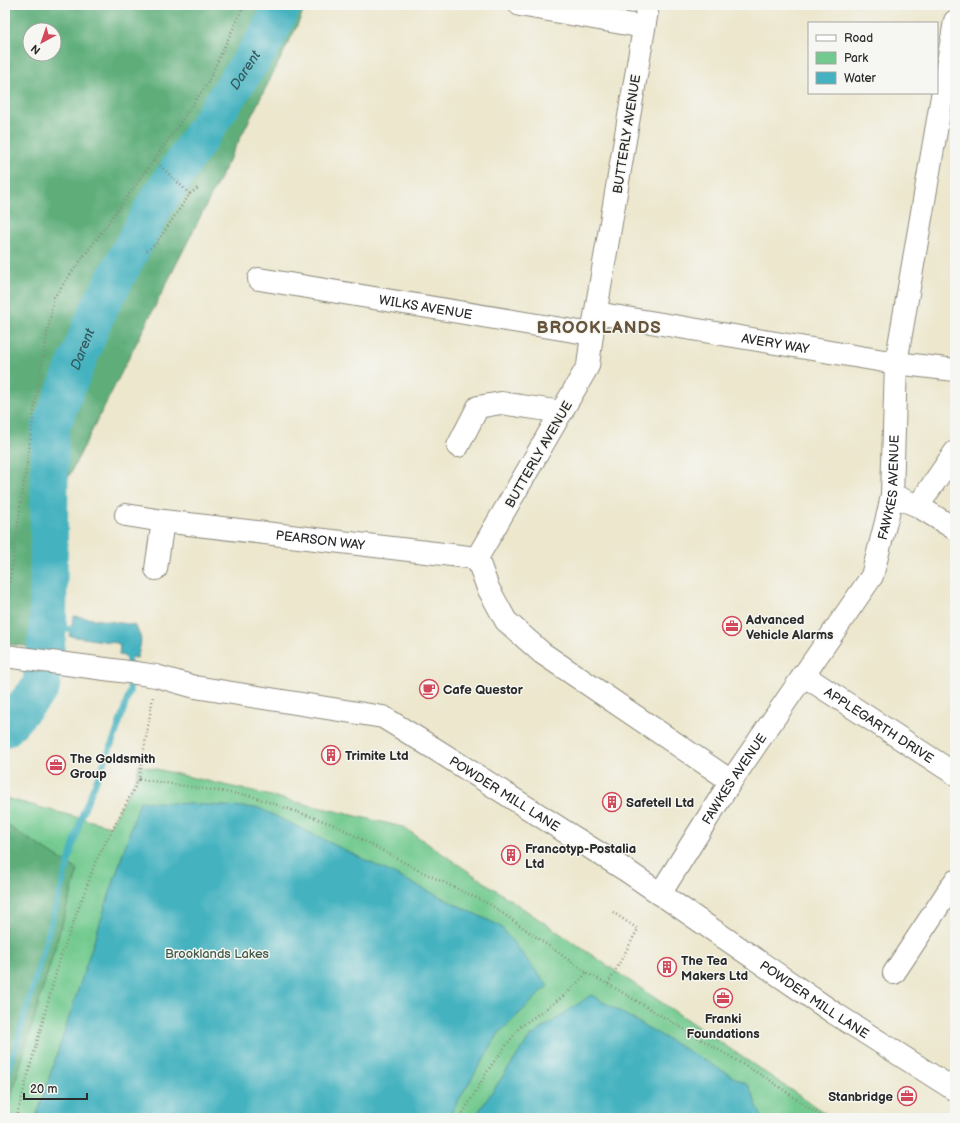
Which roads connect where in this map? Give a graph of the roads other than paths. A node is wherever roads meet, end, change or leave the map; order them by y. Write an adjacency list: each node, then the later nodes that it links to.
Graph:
1 (520, 5): 4 (street)
2 (648, 5): 4 (street, BUTTERLY AVENUE)
3 (955, 21): 8 (street, FAWKES AVENUE)
4 (644, 27): 6 (street, BUTTERLY AVENUE)
5 (259, 279): 7 (street, WILKS AVENUE)
6 (596, 313): 7 (street, BUTTERLY AVENUE); 8 (street, AVERY WAY)
7 (592, 334): 10 (street, BUTTERLY AVENUE)
8 (896, 363): 9 (street, AVERY WAY); 13 (street, FAWKES AVENUE)
9 (955, 370)
10 (562, 412): 11 (street); 18 (street, BUTTERLY AVENUE)
11 (458, 446)
12 (955, 452): 14 (street)
13 (892, 495): 14 (street); 21 (street, FAWKES AVENUE)
14 (918, 506): 17 (street)
15 (126, 515): 16 (street, PEARSON WAY)
16 (162, 521): 18 (street, PEARSON WAY); 19 (street)
17 (955, 529)
18 (477, 558): 23 (street)
19 (156, 569)
20 (13, 657): 25 (street, POWDER MILL LANE)
21 (803, 675): 22 (street, APPLEGARTH DRIVE); 23 (street, FAWKES AVENUE)
22 (955, 774)
23 (731, 782): 25 (street, FAWKES AVENUE)
24 (955, 881): 26 (street)
25 (660, 894): 27 (street, POWDER MILL LANE)
26 (894, 972)
27 (955, 1090)

